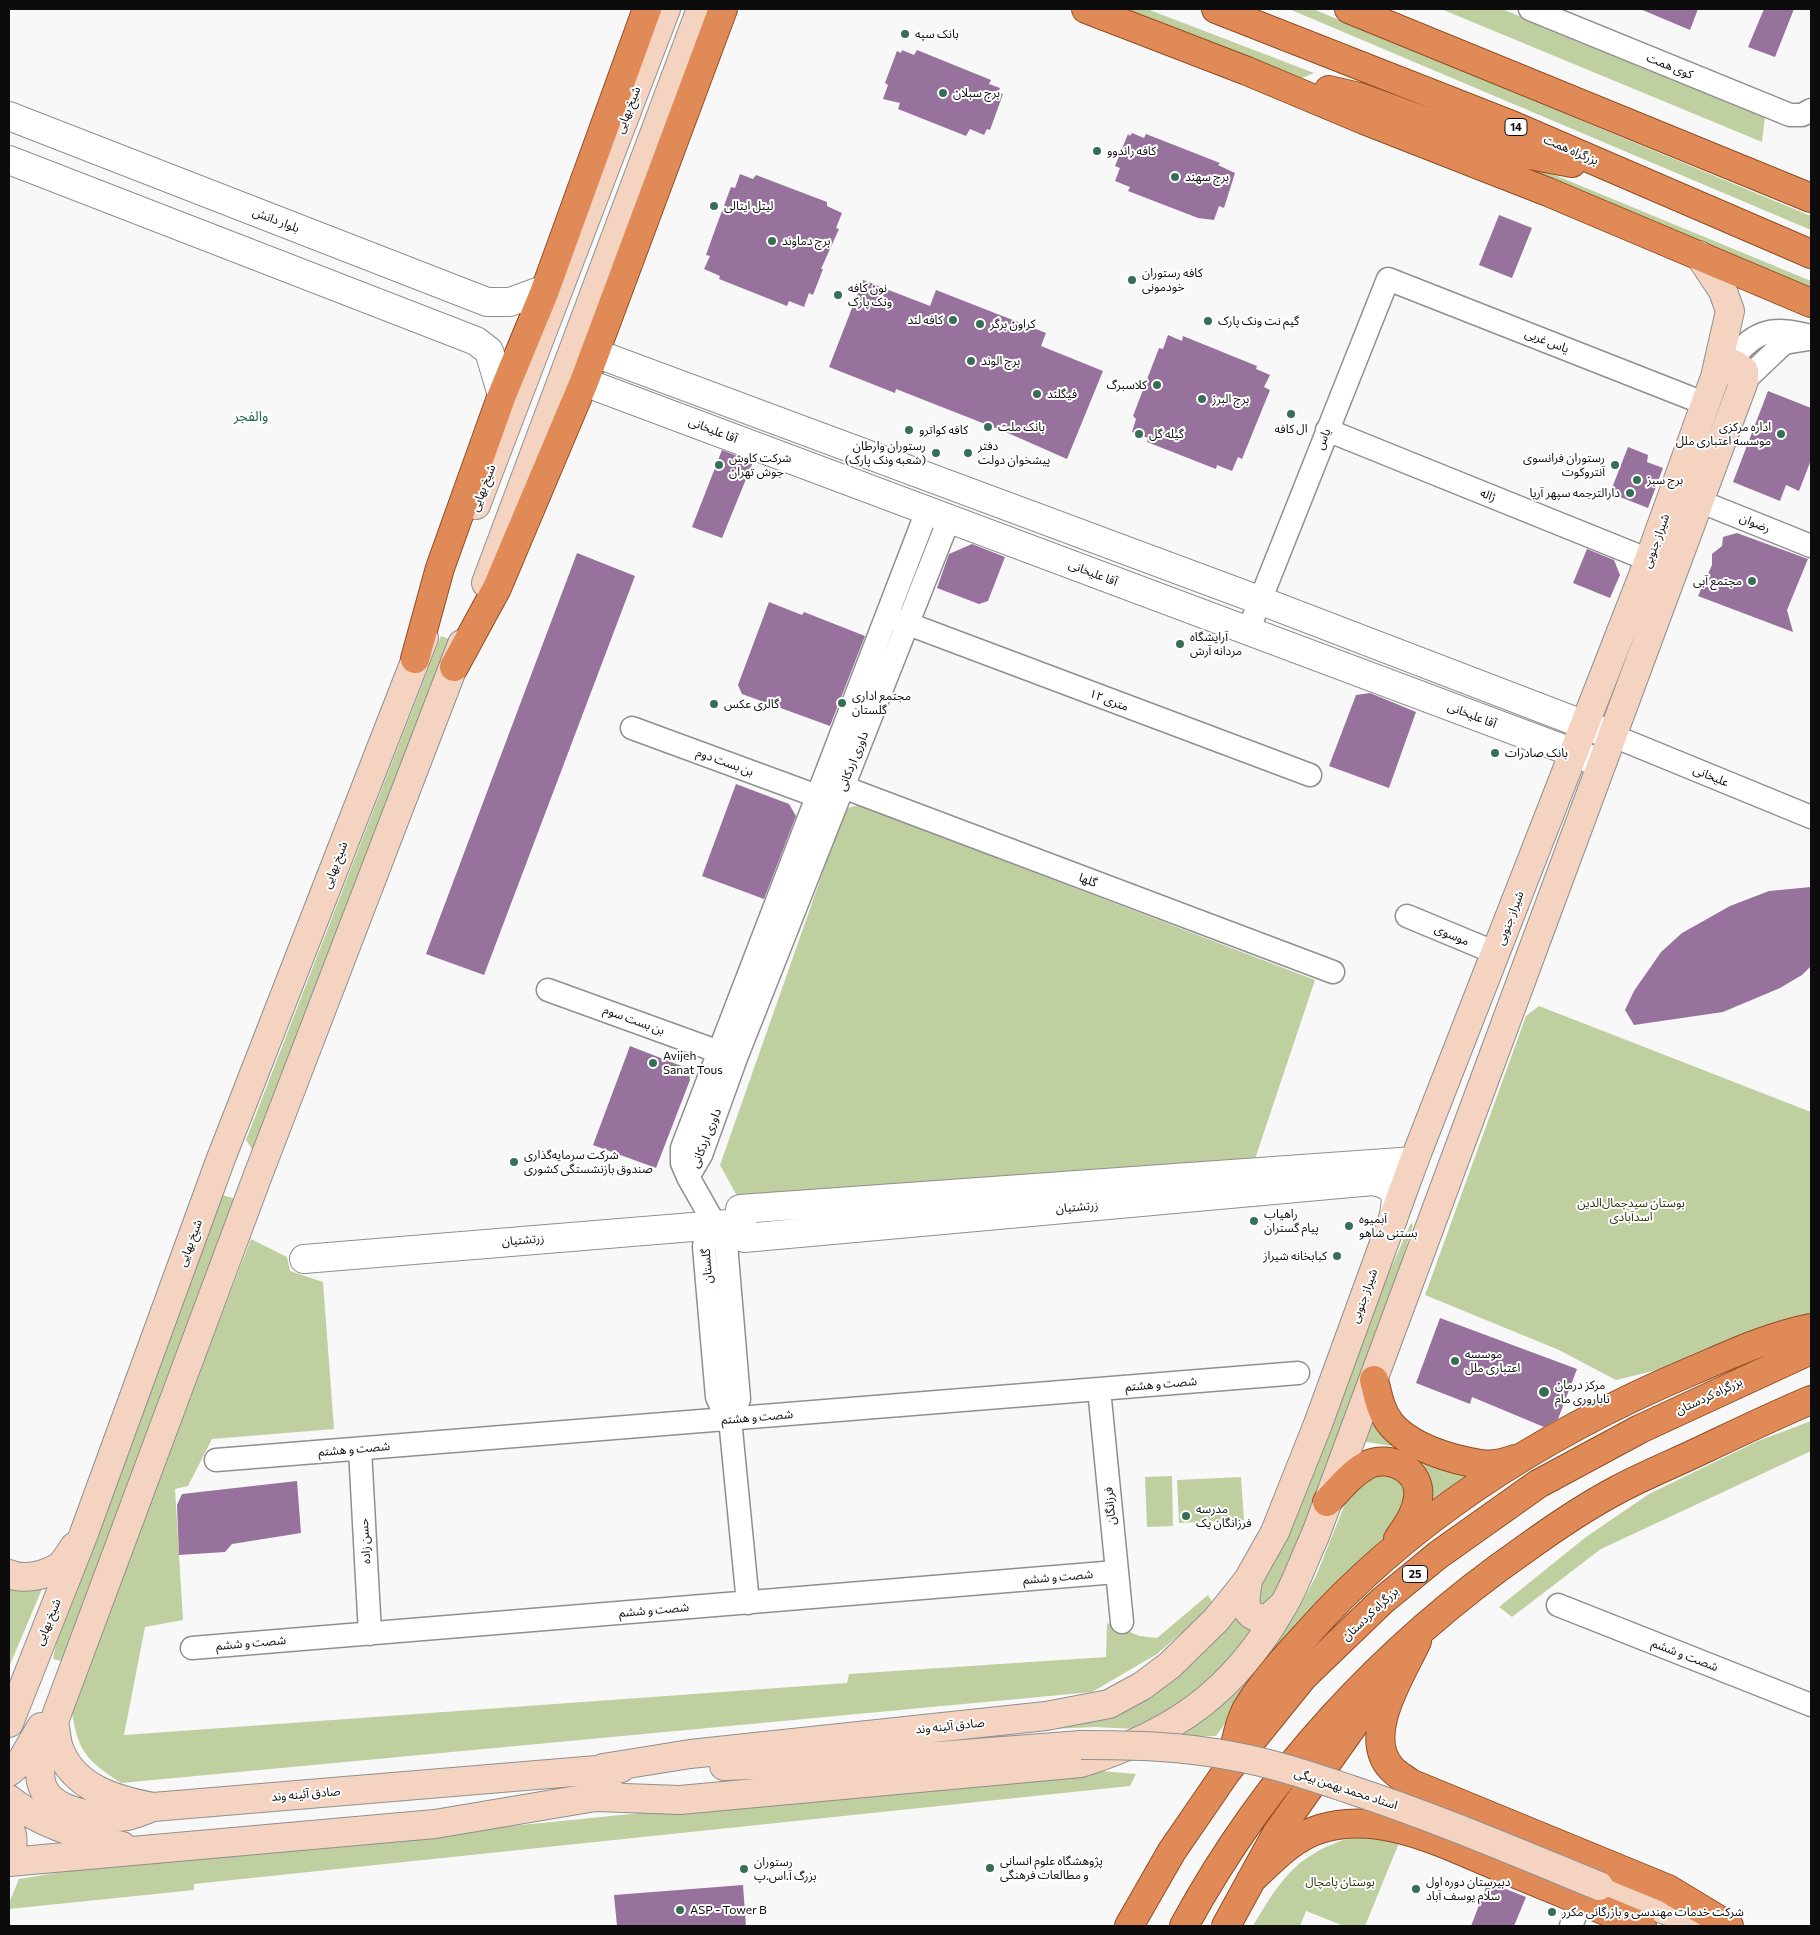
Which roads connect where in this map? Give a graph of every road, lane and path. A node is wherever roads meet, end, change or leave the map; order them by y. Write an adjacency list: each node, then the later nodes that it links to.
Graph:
1 (648, 9): 18 (highway)
2 (666, 9): 26 (main road, شیخ بهایی)
3 (701, 9): 41 (main road)
4 (723, 9): 23 (highway)
5 (1086, 9): 9 (highway)
6 (1216, 9): 13 (highway, بزرگراه همت / 14)
7 (1349, 9): 14 (highway)
8 (1530, 9): 10 (street, کوی همت)
9 (1247, 71): 13 (highway); 15 (highway)
10 (1811, 110)
11 (9, 116): 19 (street, بلوار دانش)
12 (9, 160): 21 (street)
13 (1628, 174): 16 (highway, بزرگراه همت / 14)
14 (1804, 193)
15 (1699, 254): 20 (highway); 24 (main road, شیراز جنوبی)
16 (1811, 254)
17 (1388, 279): 28 (street, یاس غربی); 29 (street, یاس)
18 (545, 289): 19 (street, بلوار دانش); 26 (highway)
19 (462, 292): 21 (street)
20 (1811, 303)
21 (451, 330): 26 (street)
22 (1811, 337): 24 (street)
23 (595, 353): 25 (highway); 27 (street)
24 (1728, 375): 28 (main road, شیراز جنوبی); 32 (main road, شیراز جنوبی)
25 (584, 382): 30 (street, آقا علیخانی); 41 (highway)
26 (511, 394): 40 (highway)
27 (730, 404): 30 (street); 31 (street)
28 (1706, 404): 35 (main road, شیراز جنوبی)
29 (1327, 430): 35 (street, ژاله); 36 (street, یاس)
30 (719, 432): 33 (street, آقا علیخانی)
31 (950, 485): 33 (street); 36 (street)
32 (1699, 501): 34 (street, رضوان); 44 (main road, شیراز جنوبی)
33 (938, 515): 37 (street, داوری اردکانی); 38 (street, داوری اردکانی); 39 (street, آقا علیخانی)
34 (1811, 546)
35 (1649, 560): 42 (main road, شیراز جنوبی)
36 (1259, 600): 39 (street, یاس); 42 (street)
37 (887, 616): 38 (street, ۱۲ متری); 49 (street, داوری اردکانی)
38 (908, 624): 47 (street, ۱۲ متری); 48 (street, داوری اردکانی)
39 (1248, 631): 45 (street, آقا علیخانی)
40 (415, 660): 56 (main road, شیخ بهایی)
41 (454, 667): 58 (main road)
42 (1584, 725): 44 (street); 45 (main road, شیراز جنوبی)
43 (632, 728): 49 (street, بن بست دوم)
44 (1611, 734): 46 (main road, شیراز جنوبی); 50 (street, علیخانی)
45 (1574, 753): 46 (street, آقا علیخانی); 52 (main road, شیراز جنوبی)
46 (1601, 763): 66 (main road, شیراز جنوبی)
47 (1310, 776)
48 (843, 787): 49 (street); 53 (street, گلها); 55 (street, داوری اردکانی)
49 (817, 796): 55 (street, داوری اردکانی)
50 (1811, 817)
51 (1407, 916): 52 (street, موسوی)
52 (1496, 954): 57 (main road, شیراز جنوبی)
53 (1333, 972)
54 (548, 990): 55 (street, بن بست سوم)
55 (728, 1055): 60 (street, داوری اردکانی)
56 (220, 1161): 58 (main road); 74 (main road, شیخ بهایی)
57 (1414, 1161): 59 (main road, شیراز جنوبی); 61 (street, زرتشتیان)
58 (258, 1175): 85 (main road)
59 (1393, 1219): 61 (street, زرتشتیان); 78 (main road, شیراز جنوبی)
60 (713, 1223): 61 (street, زرتشتیان); 62 (street, زرتشتیان); 69 (street, گلستان)
61 (742, 1223)
62 (304, 1259)
63 (1811, 1328): 71 (highway)
64 (1811, 1350): 93 (highway, بزرگراه کردستان / 25)
65 (1298, 1373): 67 (street, شصت و هشتم)
66 (1374, 1380): 71 (highway); 73 (main road, شیراز جنوبی)
67 (1099, 1389): 69 (street, شصت و هشتم); 76 (street, فرزانگان)
68 (1811, 1400): 83 (highway)
69 (730, 1419): 70 (street, شصت و هشتم); 79 (street, گلستان)
70 (360, 1449): 72 (street, شصت و هشتم); 84 (street, حسن زاده)
71 (1519, 1458): 75 (highway)
72 (216, 1460)
73 (1327, 1502): 75 (highway); 80 (main road, شیراز جنوبی)
74 (83, 1536): 77 (main road); 88 (main road, شیخ بهایی)
75 (1391, 1550): 93 (highway)
76 (1116, 1572): 79 (street, شصت و ششم); 82 (street, فرزانگان)
77 (9, 1574)
78 (1248, 1580): 80 (main road); 91 (main road, صادق آئینه وند)
79 (748, 1602): 84 (street, شصت و ششم)
80 (1284, 1604): 89 (main road, شیراز جنوبی)
81 (1558, 1605): 87 (street, شصت و ششم)
82 (1122, 1622)
83 (1423, 1628): 95 (highway); 103 (highway); 106 (highway)
84 (370, 1634): 86 (street, شصت و ششم)
85 (84, 1642): 92 (main road); 94 (main road, صادق آئینه وند)
86 (192, 1648)
87 (1811, 1704)
88 (9, 1723)
89 (1081, 1754): 90 (main road, صادق آئینه وند); 96 (main road, صادق آئینه وند); 104 (main road, استاد محمد بهمن بیگی, bridge)
90 (785, 1766): 91 (main road, صادق آئینه وند); 96 (main road, صادق آئینه وند)
91 (603, 1768): 94 (main road, صادق آئینه وند)
92 (9, 1772)
93 (1227, 1772): 105 (highway, بزرگراه کردستان / 25)
94 (432, 1783): 98 (main road)
95 (1410, 1783): 99 (highway); 112 (highway)
96 (596, 1797): 98 (main road, صادق آئینه وند)
97 (9, 1799): 101 (main road)
98 (435, 1824): 101 (main road, صادق آئینه وند)
99 (1387, 1827): 103 (highway); 104 (highway)
100 (9, 1828): 102 (main road)
101 (141, 1851): 102 (main road, صادق آئینه وند)
102 (9, 1863)
103 (1250, 1880): 107 (highway)
104 (1590, 1893): 108 (street); 109 (highway); 110 (main road, استاد محمد بهمن بیگی); 111 (main road, استاد محمد بهمن بیگی)
105 (1129, 1926)
106 (1184, 1926)
107 (1226, 1926)
108 (1571, 1926)
109 (1642, 1926)
110 (1677, 1926)
111 (1709, 1926)
112 (1729, 1926)

